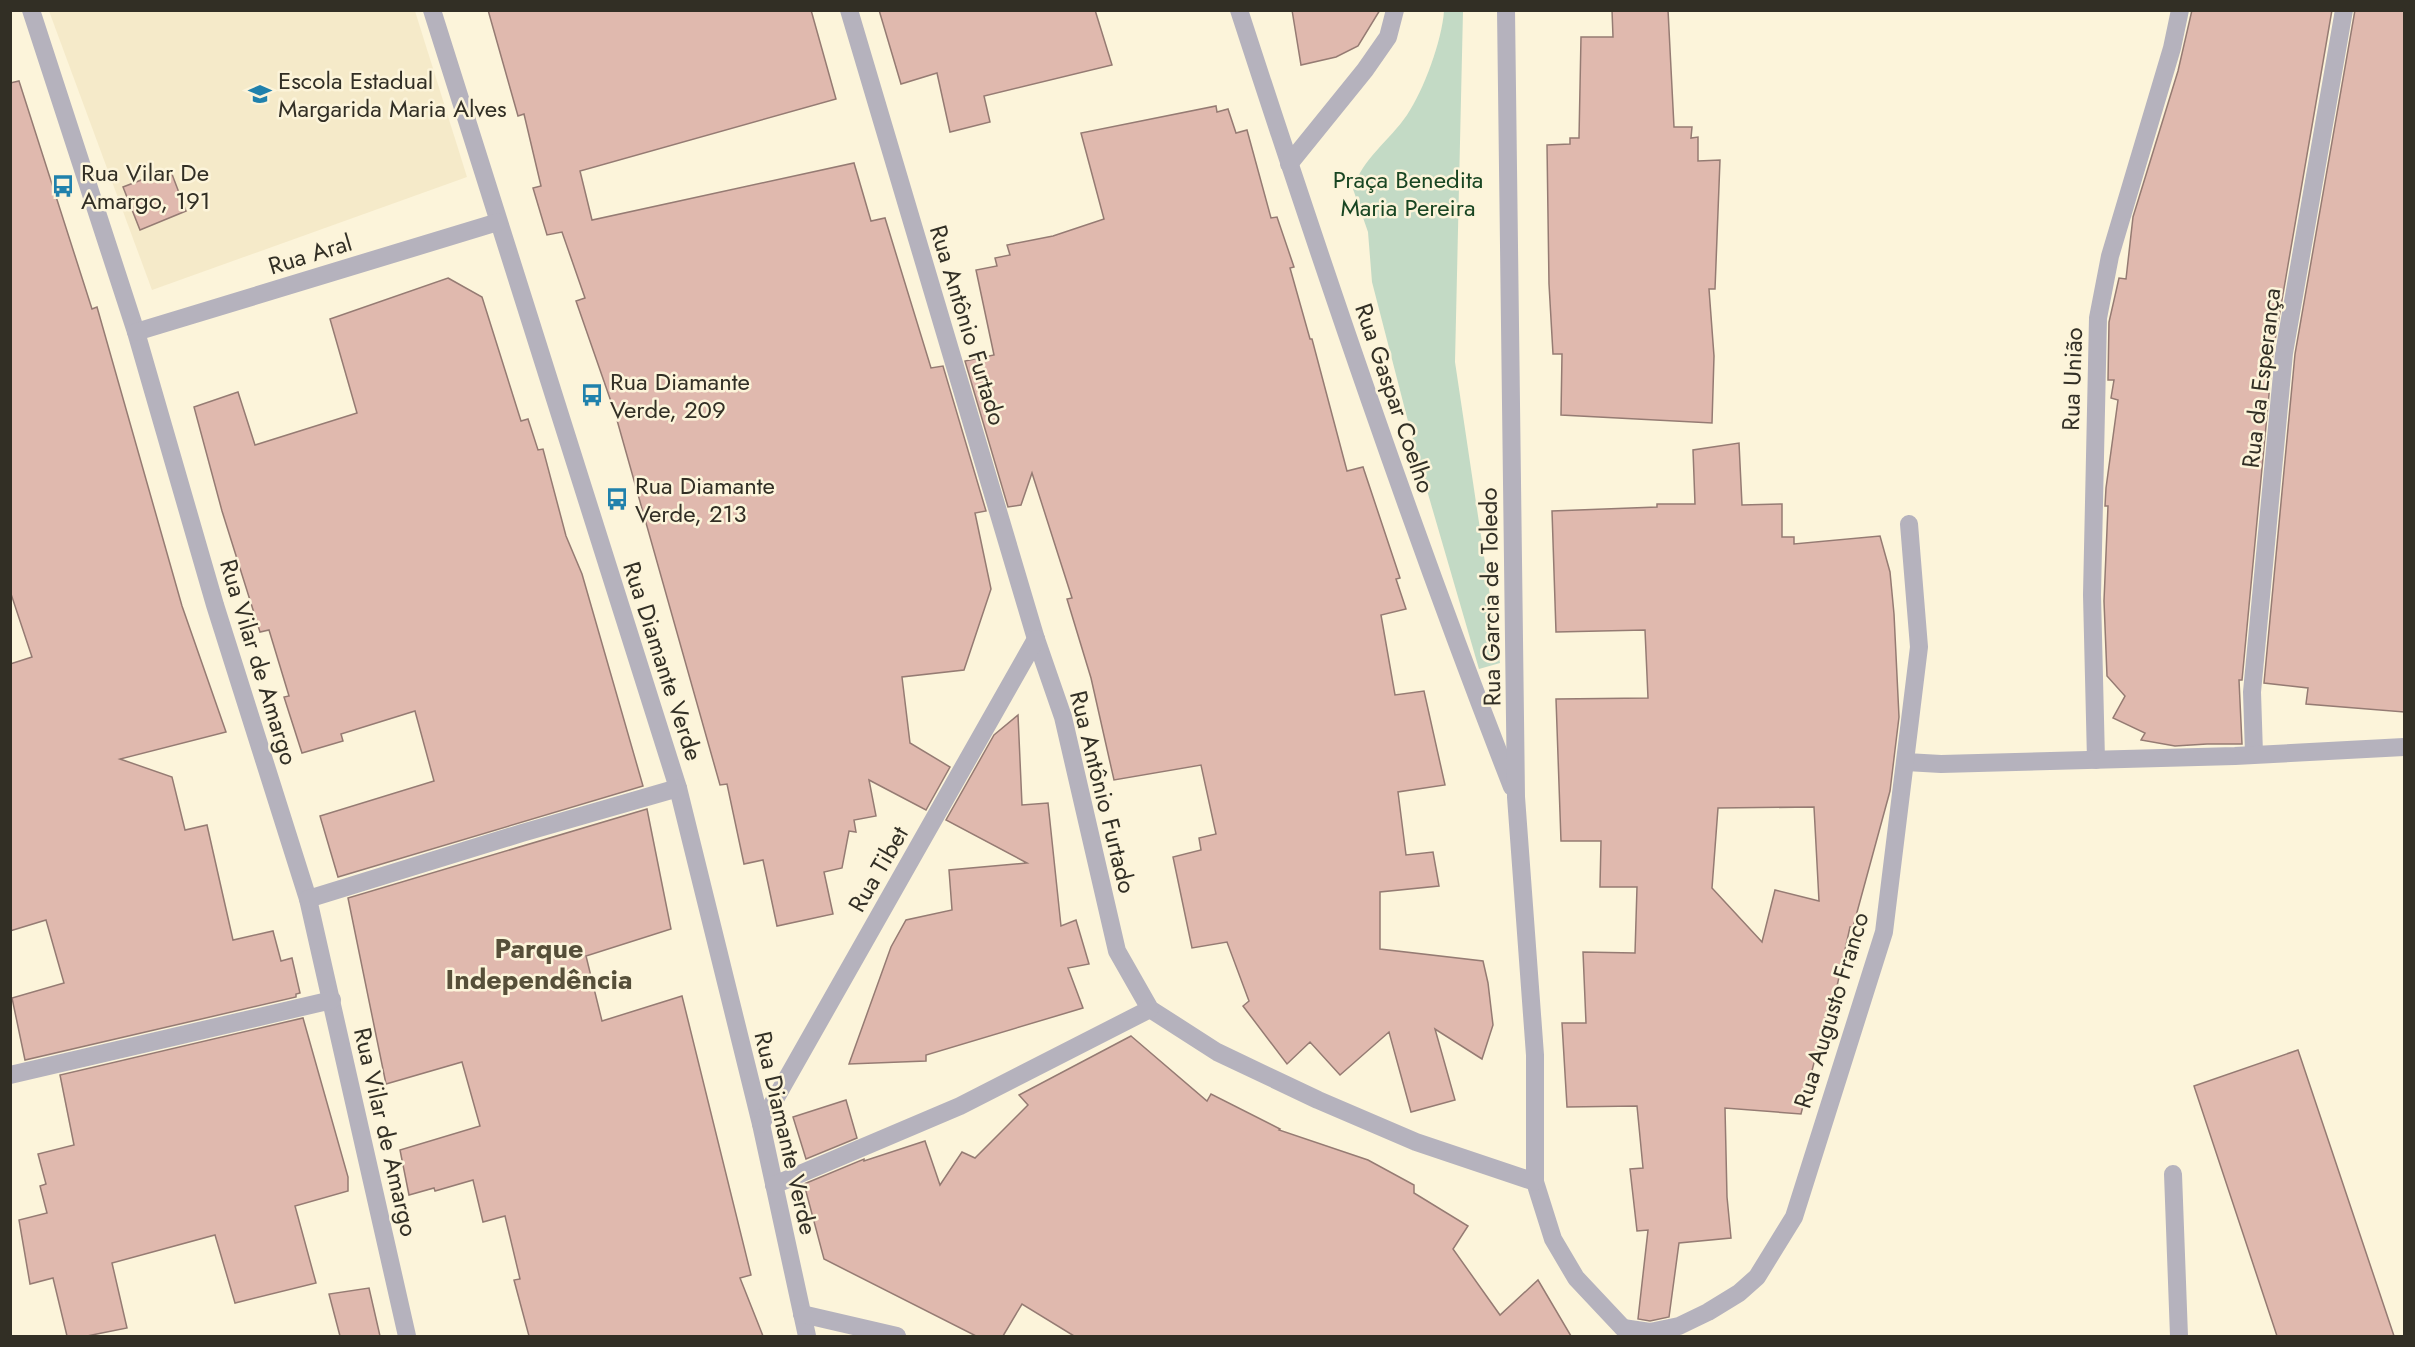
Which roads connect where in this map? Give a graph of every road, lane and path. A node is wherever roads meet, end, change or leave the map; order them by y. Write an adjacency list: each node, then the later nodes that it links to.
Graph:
1 (31, 10): 11 (street, Rua Vilar de Amargo)
2 (432, 10): 10 (street, Rua Diamante Verde)
3 (849, 10): 13 (street, Rua Antônio Furtado)
4 (1239, 10): 9 (street, Rua Gaspar Coelho)
5 (1395, 10): 9 (street)
6 (1506, 10): 19 (street, Rua Garcia de Toledo)
7 (2180, 10): 16 (street, Rua União)
8 (2344, 10): 15 (street, Rua da Esperança)
9 (1289, 164): 19 (street, Rua Gaspar Coelho)
10 (498, 222): 11 (street, Rua Aral); 18 (street, Rua Diamante Verde)
11 (136, 332): 20 (street, Rua Vilar de Amargo)
12 (1909, 524): 17 (street, Rua Augusto Franco)
13 (1036, 639): 22 (street, Rua Antônio Furtado); 24 (street, Rua Tibet)
14 (2404, 747): 15 (street)
15 (2254, 754): 16 (street)
16 (2096, 760): 17 (street)
17 (1906, 762): 29 (street, Rua Augusto Franco)
18 (678, 788): 20 (street); 24 (street, Rua Diamante Verde)
19 (1516, 797): 26 (street, Rua Garcia de Toledo)
20 (308, 899): 21 (street, Rua Vilar de Amargo)
21 (332, 1000): 23 (street); 30 (street, Rua Vilar de Amargo)
22 (1150, 1009): 26 (street, Rua Antônio Furtado); 27 (street)
23 (10, 1075)
24 (761, 1124): 27 (street, Rua Diamante Verde)
25 (2173, 1174): 33 (street)
26 (1535, 1182): 29 (street)
27 (774, 1185): 28 (street, Rua Diamante Verde)
28 (802, 1314): 31 (street, Rua Diamante Verde); 32 (street)
29 (1621, 1332)
30 (407, 1336)
31 (807, 1336)
32 (897, 1336)
33 (2179, 1336)

